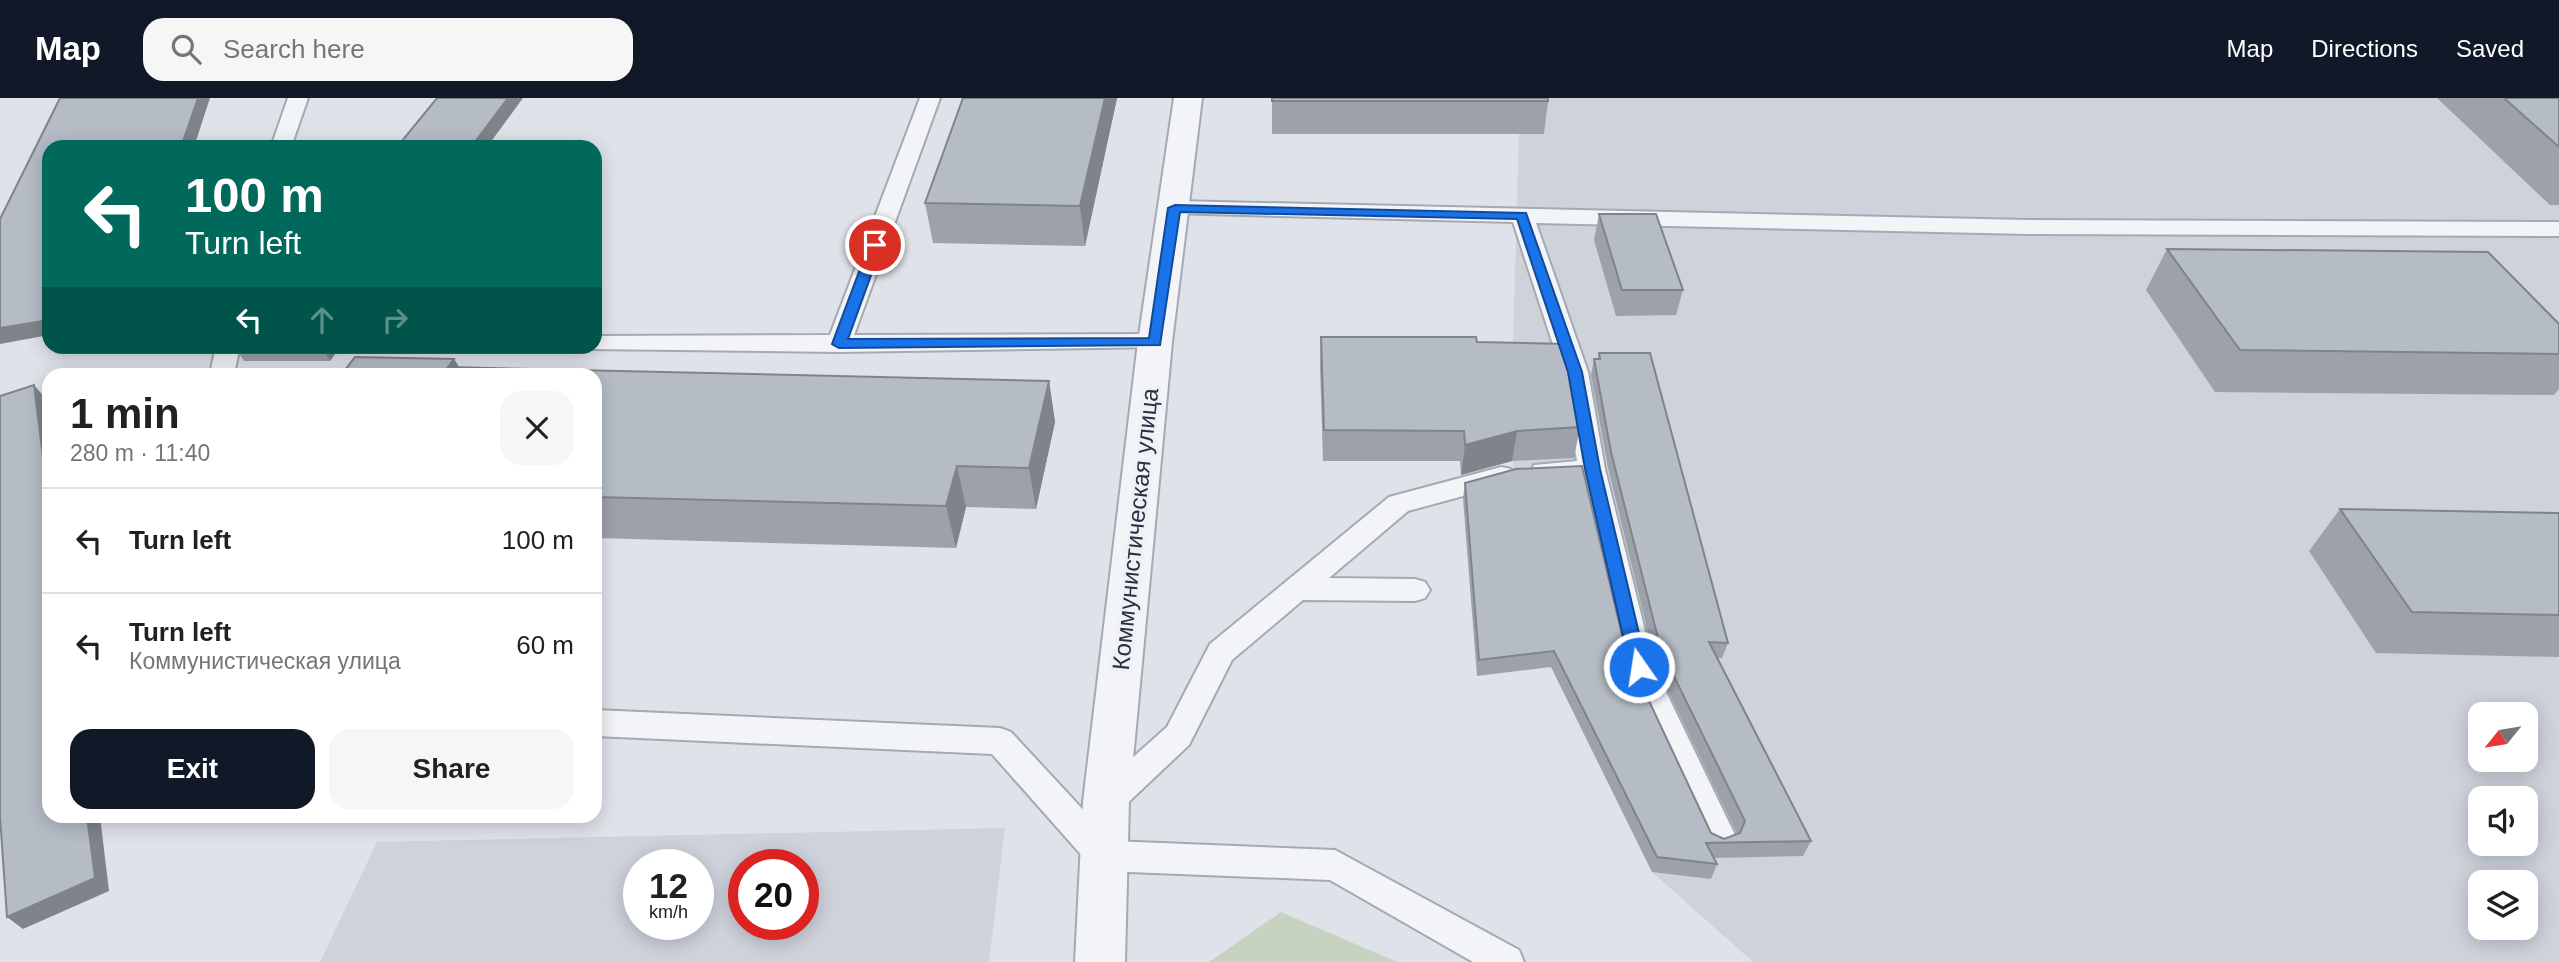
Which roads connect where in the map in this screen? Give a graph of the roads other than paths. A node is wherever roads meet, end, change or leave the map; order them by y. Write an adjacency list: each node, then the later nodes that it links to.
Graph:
1 (298, 98): 4 (lane)
2 (930, 98): 10 (lane)
3 (1188, 98): 5 (street, Коммунистическая улица)
4 (283, 140)
5 (1175, 208): 6 (lane); 8 (street, Коммунистическая улица)
6 (1522, 215): 7 (lane); 11 (lane)
7 (2559, 229)
8 (1155, 342): 10 (lane); 15 (street, Коммунистическая улица)
9 (602, 344): 10 (lane)
10 (839, 344)
11 (1592, 469): 12 (lane); 16 (lane)
12 (1300, 589): 13 (lane); 15 (lane)
13 (1415, 590)
14 (602, 723): 17 (lane)
15 (1106, 802): 17 (street, Коммунистическая улица)
16 (1719, 837)
17 (1104, 856): 18 (street, Коммунистическая улица); 19 (lane)
18 (1100, 962)
19 (1506, 962)

